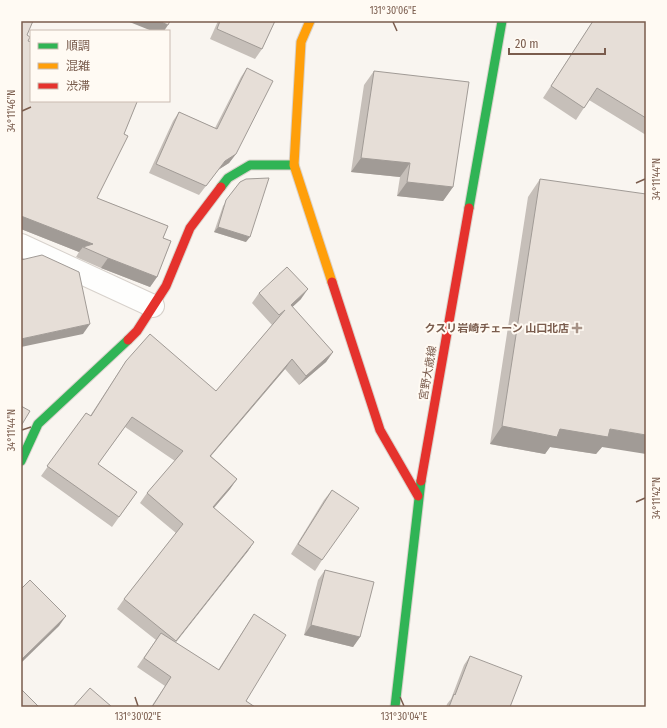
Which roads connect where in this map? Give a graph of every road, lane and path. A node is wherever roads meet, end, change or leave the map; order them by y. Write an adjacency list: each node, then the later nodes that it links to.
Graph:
1 (310, 21): 3 (street)
2 (502, 21): 7 (street, 宮野大歳線)
3 (294, 165): 5 (street); 7 (street)
4 (21, 246): 5 (street)
5 (153, 306): 6 (street)
6 (21, 461)
7 (418, 496): 8 (street, 宮野大歳線)
8 (395, 707)

